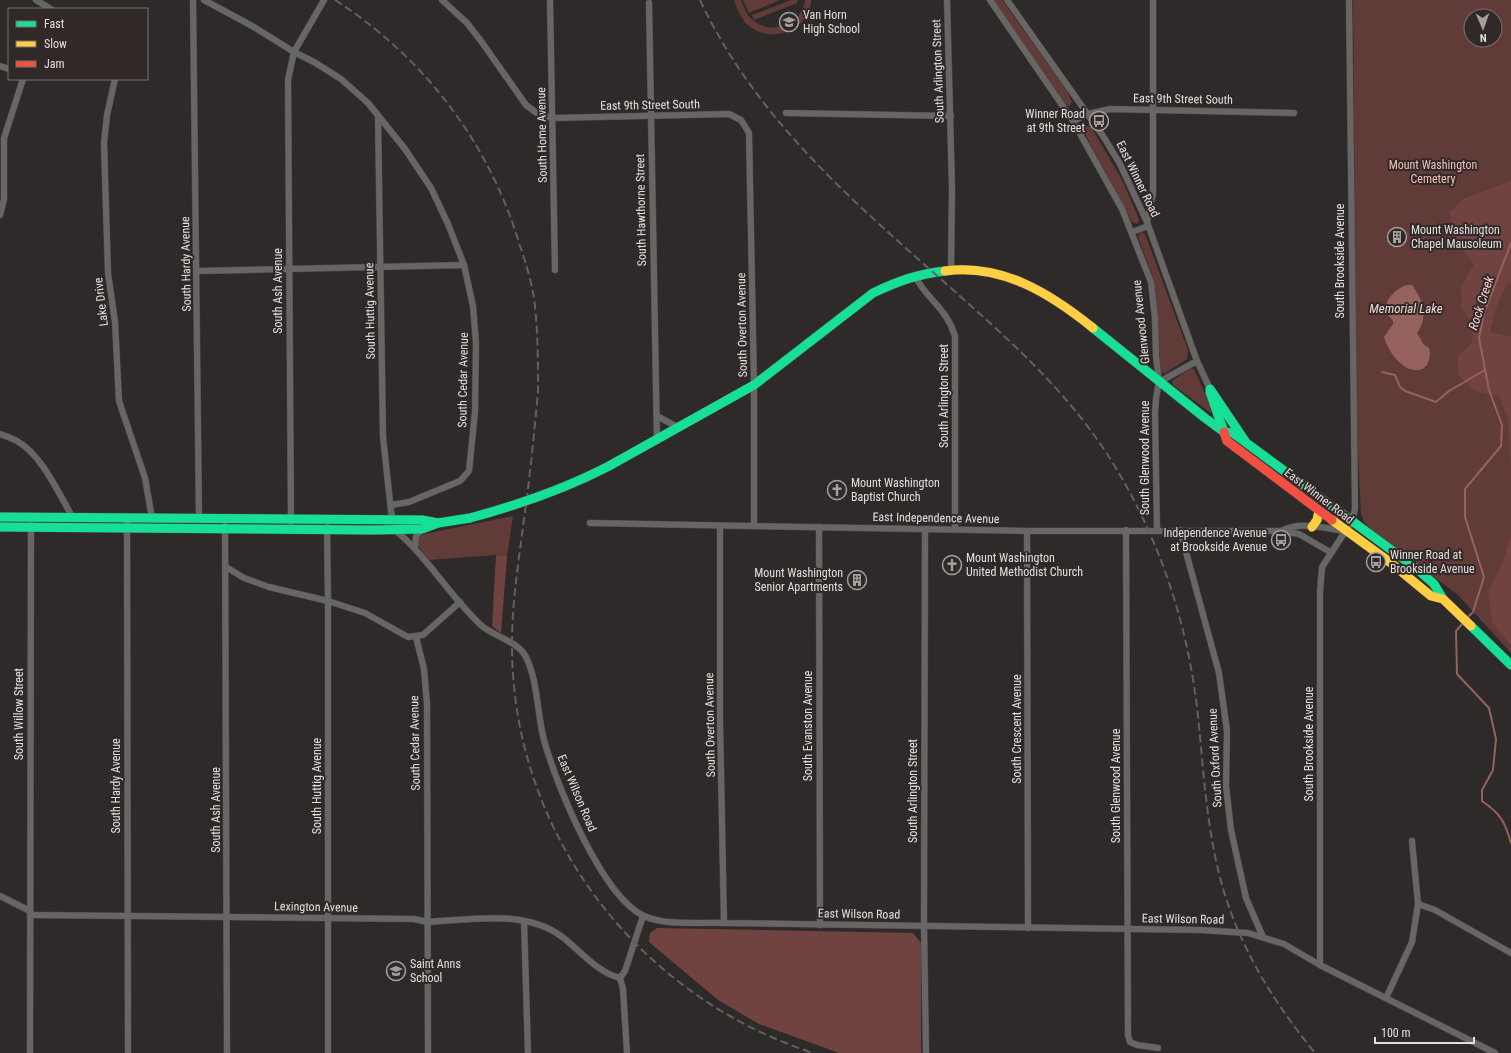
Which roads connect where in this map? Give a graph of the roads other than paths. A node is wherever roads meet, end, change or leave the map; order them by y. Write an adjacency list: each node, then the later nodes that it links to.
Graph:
1 (36, 0): 16 (street)
2 (50, 0): 16 (street)
3 (193, 0): 39 (street, South Hardy Avenue)
4 (204, 0): 17 (street, South Cedar Avenue)
5 (324, 0): 17 (street)
6 (442, 0): 15 (street)
7 (453, 0): 15 (street)
8 (550, 0): 27 (street, South Home Avenue)
9 (947, 0): 26 (street, South Arlington Street)
10 (990, 0): 28 (street)
11 (1007, 0): 23 (street, East Winner Road)
12 (1153, 0): 20 (street)
13 (1349, 0): 66 (street, South Brookside Avenue)
14 (649, 3): 25 (street, South Hawthorne Street)
15 (451, 7): 27 (street)
16 (49, 8)
17 (294, 52): 24 (street, South Cedar Avenue); 37 (street, South Ash Avenue)
18 (23, 80): 30 (street)
19 (115, 80): 59 (street, Lake Drive)
20 (1153, 109): 22 (street, East 9th Street South); 23 (street, East 9th Street South); 32 (street)
21 (786, 113): 26 (street)
22 (1294, 113)
23 (1088, 114): 28 (street, East 9th Street South); 32 (street, East Winner Road)
24 (378, 116): 34 (street, South Cedar Avenue); 36 (street, South Huttig Avenue)
25 (651, 116): 27 (street, East 9th Street South); 29 (street, East 9th Street South); 45 (street, South Hawthorne Street)
26 (951, 116): 35 (street, South Arlington Street)
27 (553, 118): 38 (street, South Home Avenue)
28 (1073, 121): 33 (street)
29 (743, 124): 43 (street, South Overton Avenue)
30 (2, 138): 31 (street)
31 (0, 215)
32 (1147, 224): 33 (street); 41 (street, East Winner Road)
33 (1132, 232): 42 (street, Glenwood Avenue)
34 (464, 265): 36 (street); 53 (street, South Cedar Avenue)
35 (951, 266): 40 (main road); 42 (main road)
36 (381, 267): 37 (street); 53 (street, South Huttig Avenue)
37 (289, 269): 39 (street); 63 (street, South Ash Avenue)
38 (555, 270)
39 (197, 271): 61 (street, South Hardy Avenue)
40 (915, 276): 43 (main road); 82 (street, South Arlington Street)
41 (1197, 361): 42 (street); 44 (street, East Winner Road)
42 (1159, 382): 47 (main road); 87 (street, South Glenwood Avenue)
43 (754, 385): 46 (main road); 70 (street, South Overton Avenue)
44 (1210, 389): 47 (main road, East Winner Road); 50 (main road, East Winner Road)
45 (657, 416): 46 (street); 49 (street, South Hawthorne Street)
46 (679, 428): 49 (main road)
47 (1224, 432): 50 (main road); 52 (main road, East Winner Road)
48 (0, 434): 57 (street)
49 (657, 440): 68 (main road, bridge)
50 (1246, 442): 51 (main road, East Winner Road)
51 (1275, 464): 52 (main road); 66 (main road, East Winner Road)
52 (1268, 473): 54 (main road, East Winner Road)
53 (391, 505): 65 (street)
54 (1319, 511): 73 (main road); 91 (main road, East Winner Road)
55 (0, 517): 56 (main road)
56 (31, 518): 57 (main road); 74 (street, South Willow Street)
57 (77, 518): 58 (main road); 75 (main road)
58 (127, 518): 59 (main road); 76 (street, South Hardy Avenue)
59 (152, 518): 60 (main road)
60 (167, 518): 61 (main road); 77 (main road)
61 (199, 519): 62 (main road); 78 (street, South Hardy Avenue)
62 (225, 519): 63 (main road); 79 (street, South Ash Avenue)
63 (291, 520): 64 (main road); 83 (street, South Ash Avenue)
64 (326, 520): 65 (main road); 84 (street, South Huttig Avenue)
65 (392, 520): 68 (main road)
66 (1352, 521): 91 (street, South Brookside Avenue); 95 (main road, East Winner Road)
67 (590, 522): 69 (street, East Independence Avenue)
68 (438, 523): 80 (main road)
69 (720, 526): 70 (street, East Independence Avenue); 110 (street, South Overton Avenue)
70 (754, 526): 72 (street, East Independence Avenue)
71 (0, 527): 74 (main road)
72 (819, 527): 81 (street, East Independence Avenue); 111 (street, South Evanston Avenue)
73 (1312, 527): 90 (street, East Independence Avenue); 91 (street, East Independence Avenue)
74 (31, 528): 75 (main road); 103 (street, South Willow Street)
75 (82, 528): 76 (main road)
76 (127, 528): 77 (main road); 105 (street, South Hardy Avenue)
77 (167, 528): 78 (main road)
78 (199, 529): 79 (main road)
79 (225, 529): 83 (main road); 94 (street, South Ash Avenue)
80 (422, 529): 85 (main road); 92 (street)
81 (925, 529): 82 (street, East Independence Avenue); 112 (street, South Arlington Street)
82 (955, 529): 89 (street, East Independence Avenue)
83 (291, 530): 84 (main road)
84 (327, 530): 85 (main road); 96 (street, South Huttig Avenue)
85 (395, 530): 92 (street, East Wilson Road)
86 (1126, 530): 87 (street, East Independence Avenue); 89 (street, East Independence Avenue); 114 (street, South Glenwood Avenue)
87 (1157, 530): 88 (street, East Independence Avenue)
88 (1180, 530): 90 (street, East Independence Avenue); 115 (street, South Oxford Avenue)
89 (1027, 531): 113 (street, South Crescent Avenue)
90 (1281, 531): 93 (street, East Independence Avenue)
91 (1346, 532): 93 (street, South Brookside Avenue); 95 (main road, East Winner Road)
92 (415, 548): 97 (street, East Wilson Road)
93 (1330, 552): 117 (street, South Brookside Avenue)
94 (226, 567): 96 (street); 106 (street, South Ash Avenue)
95 (1443, 600): 99 (main road, East Winner Road)
96 (328, 601): 98 (street); 107 (street, South Huttig Avenue)
97 (460, 602): 98 (street); 104 (street, East Wilson Road)
98 (416, 637): 109 (street, South Cedar Avenue)
99 (1511, 665)
100 (1412, 841): 102 (street)
101 (0, 896): 103 (street, Lexington Avenue)
102 (1418, 904): 116 (street); 119 (street)
103 (30, 913): 105 (street, Lexington Avenue); 121 (street, South Willow Street)
104 (643, 916): 110 (street, East Wilson Road); 118 (street)
105 (127, 917): 106 (street, Lexington Avenue); 122 (street, South Hardy Avenue)
106 (227, 917): 107 (street, Lexington Avenue); 123 (street, South Ash Avenue)
107 (328, 918): 109 (street, Lexington Avenue); 124 (street, South Huttig Avenue)
108 (524, 921): 109 (street, Lexington Avenue); 118 (street, Lexington Avenue); 126 (street)
109 (427, 922): 125 (street, South Cedar Avenue)
110 (724, 923): 111 (street, East Wilson Road)
111 (820, 925): 112 (street, East Wilson Road)
112 (924, 926): 113 (street, East Wilson Road); 128 (street, South Arlington Street)
113 (1028, 928): 114 (street, East Wilson Road)
114 (1127, 929): 115 (street, East Wilson Road); 120 (street, South Glenwood Avenue)
115 (1263, 937): 117 (street, East Wilson Road)
116 (1511, 953)
117 (1320, 964): 119 (street, East Wilson Road)
118 (620, 978): 127 (street)
119 (1386, 998): 129 (street, East Wilson Road)
120 (1158, 1048)
121 (30, 1053)
122 (128, 1053)
123 (227, 1053)
124 (328, 1053)
125 (428, 1053)
126 (528, 1053)
127 (627, 1053)
128 (926, 1053)
129 (1495, 1053)

